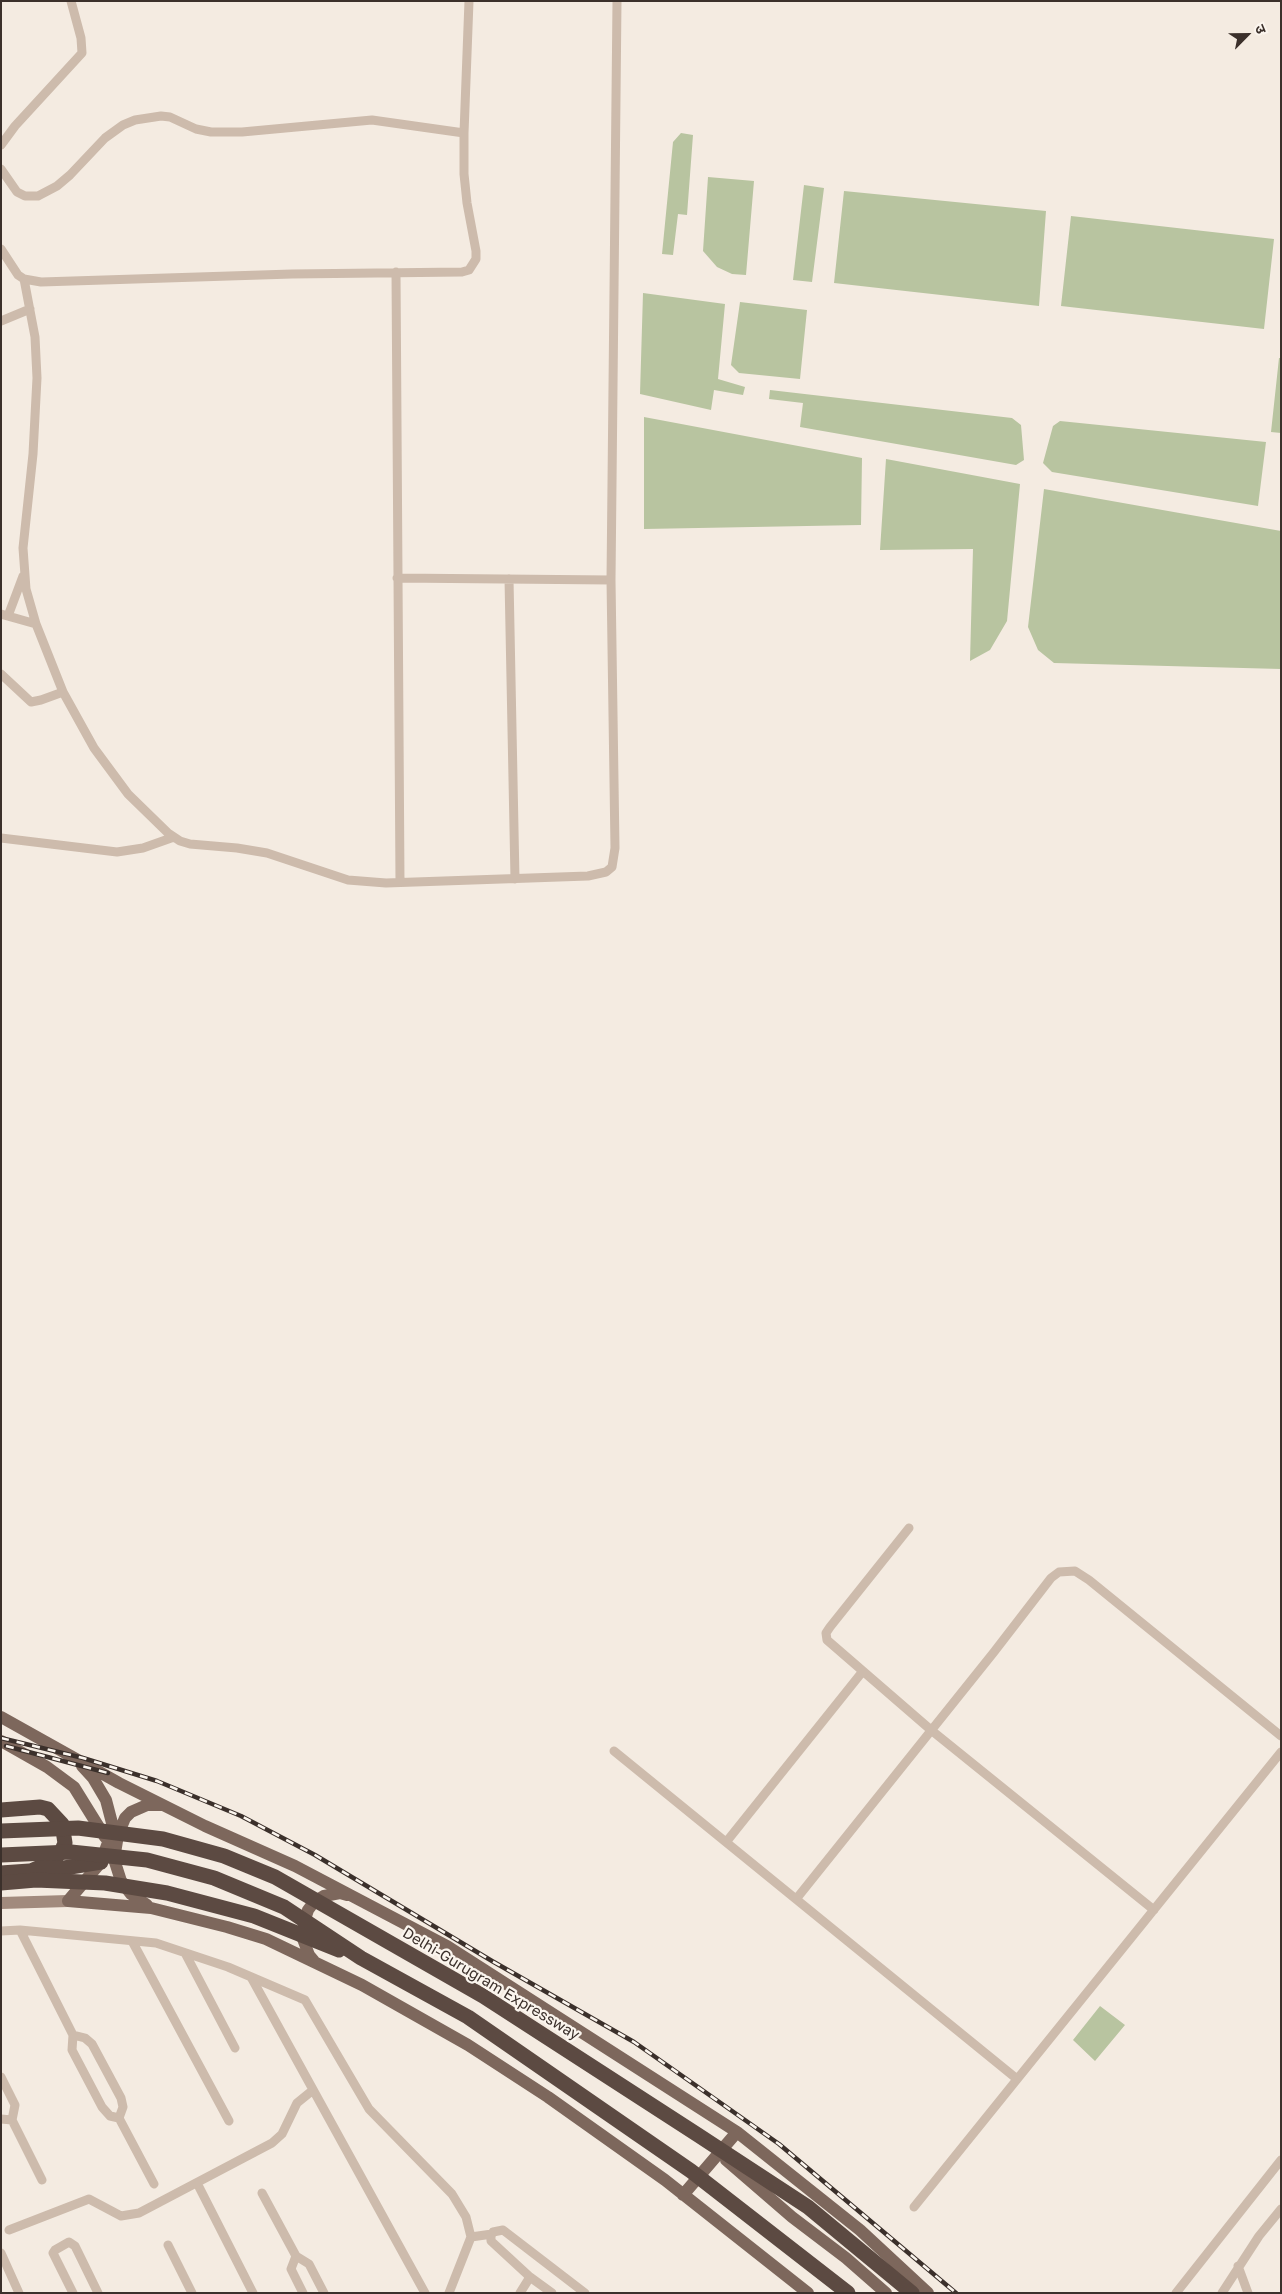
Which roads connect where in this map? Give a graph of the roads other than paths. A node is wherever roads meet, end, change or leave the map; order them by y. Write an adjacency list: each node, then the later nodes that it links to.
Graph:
1 (71, 1): 5 (street)
2 (469, 1): 4 (street)
3 (617, 1): 15 (street)
4 (464, 133): 6 (street); 8 (street)
5 (1, 144)
6 (1, 168)
7 (1, 249): 9 (street)
8 (396, 272): 9 (street); 13 (street)
9 (24, 279): 10 (street)
10 (30, 309): 11 (street); 12 (street)
11 (1, 320)
12 (24, 574): 16 (street); 17 (street)
13 (397, 578): 14 (street); 23 (street)
14 (509, 579): 15 (street); 22 (street)
15 (611, 580): 22 (street)
16 (5, 615): 17 (street)
17 (36, 624): 19 (street)
18 (1, 674): 19 (street)
19 (63, 692): 20 (street)
20 (174, 837): 21 (street); 23 (street)
21 (1, 838)
22 (515, 879): 23 (street)
23 (400, 882)
24 (910, 1528): 25 (street)
25 (862, 1671): 27 (street); 36 (street)
26 (1, 1717): 30 (main road)
27 (931, 1730): 28 (street); 44 (street); 48 (street)
28 (1281, 1736)
29 (1, 1741): 37 (main road)
30 (62, 1751): 33 (main road); 37 (main road)
31 (614, 1751): 36 (street)
32 (1281, 1752): 48 (street)
33 (170, 1807): 43 (main road); 47 (main road)
34 (1, 1810): 40 (highway)
35 (1, 1831): 66 (highway, Delhi-Gurugram Expressway, bridge)
36 (727, 1841): 44 (street)
37 (108, 1843): 39 (main road)
38 (1, 1855): 53 (highway, bridge)
39 (100, 1862): 40 (highway); 45 (main road)
40 (31, 1871): 41 (highway)
41 (1, 1873)
42 (1, 1884): 53 (highway, bridge)
43 (352, 1896): 54 (main road); 65 (main road)
44 (797, 1898): 59 (street)
45 (68, 1900): 46 (main road); 47 (main road)
46 (1, 1903)
47 (151, 1908): 54 (main road)
48 (1154, 1910): 59 (street)
49 (20, 1930): 50 (street); 51 (street); 56 (street)
50 (1, 1931)
51 (132, 1941): 52 (street); 64 (street)
52 (185, 1953): 55 (street); 57 (street)
53 (361, 1958): 96 (highway, bridge)
54 (316, 1963): 72 (main road)
55 (251, 1977): 60 (street); 77 (street)
56 (73, 2035): 61 (street); 61 (street)
57 (235, 2048)
58 (1, 2077): 63 (street)
59 (1017, 2079): 73 (street)
60 (313, 2090): 69 (street); 90 (street)
61 (119, 2118): 70 (street)
62 (1, 2119): 63 (street)
63 (12, 2120): 68 (street)
64 (229, 2121)
65 (737, 2132): 72 (main road); 99 (main road)
66 (698, 2135): 97 (main road, bridge); 98 (highway, Delhi-Gurugram Expressway, bridge)
67 (1281, 2160): 100 (street)
68 (42, 2180)
69 (197, 2183): 75 (street); 87 (street)
70 (154, 2184)
71 (262, 2193): 80 (street)
72 (683, 2195): 95 (main road)
73 (914, 2207)
74 (1281, 2209): 81 (street)
75 (9, 2230)
76 (492, 2234): 77 (street); 82 (street); 94 (street)
77 (471, 2237): 91 (street)
78 (168, 2245): 86 (street)
79 (1, 2253): 83 (street)
80 (296, 2256): 88 (street); 89 (street)
81 (1238, 2266): 101 (street); 102 (street)
82 (530, 2277): 92 (street); 93 (street)
83 (19, 2293)
84 (74, 2293): 85 (street)
85 (98, 2293)
86 (192, 2293)
87 (254, 2293)
88 (303, 2293)
89 (324, 2293)
90 (425, 2293)
91 (449, 2293)
92 (520, 2293)
93 (552, 2293)
94 (585, 2293)
95 (808, 2293)
96 (848, 2293)
97 (886, 2293)
98 (912, 2293)
99 (928, 2293)
100 (1176, 2293)
101 (1222, 2293)
102 (1248, 2293)

